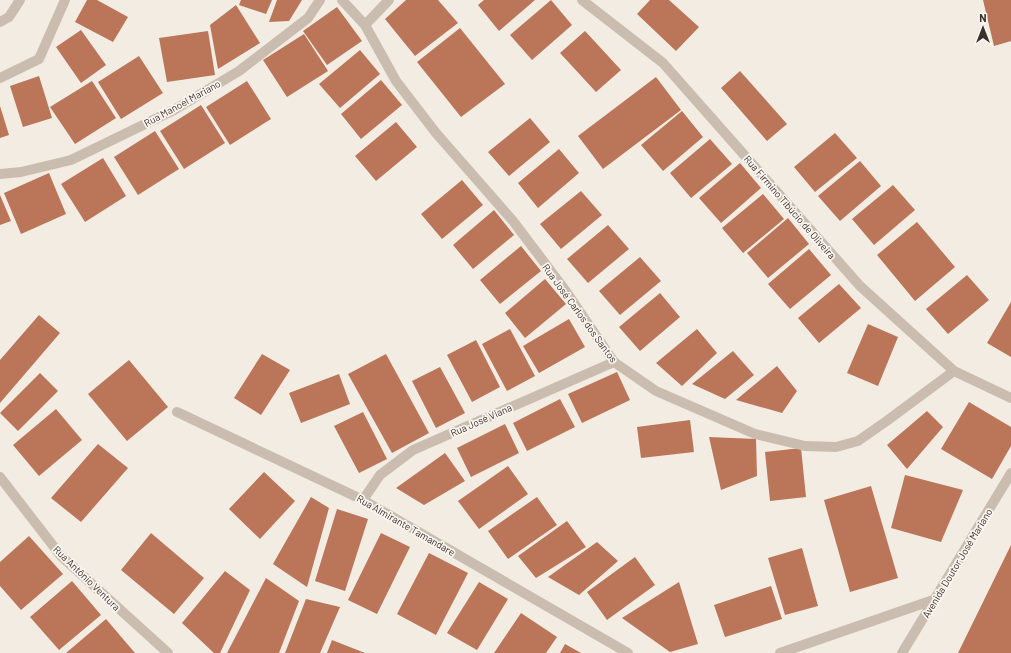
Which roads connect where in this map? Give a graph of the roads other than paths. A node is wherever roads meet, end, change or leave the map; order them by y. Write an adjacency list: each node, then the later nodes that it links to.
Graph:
1 (20, 0): 7 (street)
2 (65, 0): 9 (street)
3 (320, 0): 10 (street, Rua Manoel Mariano)
4 (342, 0): 8 (street, Rua José Carlos dos Santos)
5 (389, 0): 8 (street)
6 (582, 0): 12 (street, Rua Firmino Tibúcio de Oliveira)
7 (0, 22)
8 (365, 25): 11 (street, Rua José Carlos dos Santos)
9 (0, 78)
10 (0, 174)
11 (614, 362): 12 (street, Rua José Carlos dos Santos); 17 (street, Rua José Viana)
12 (954, 371): 13 (street, Rua Firmino Tibúcio de Oliveira)
13 (1011, 398)
14 (177, 412): 17 (street, Rua Almirante Tamandare)
15 (1011, 472): 18 (street, Avenida Doutor José Mariano)
16 (0, 477): 19 (street, Rua Antônio Ventura)
17 (363, 500): 20 (street, Rua Almirante Tamandare)
18 (936, 599): 21 (street); 22 (street, Avenida Doutor José Mariano)
19 (168, 653)
20 (628, 653)
21 (780, 653)
22 (902, 653)

